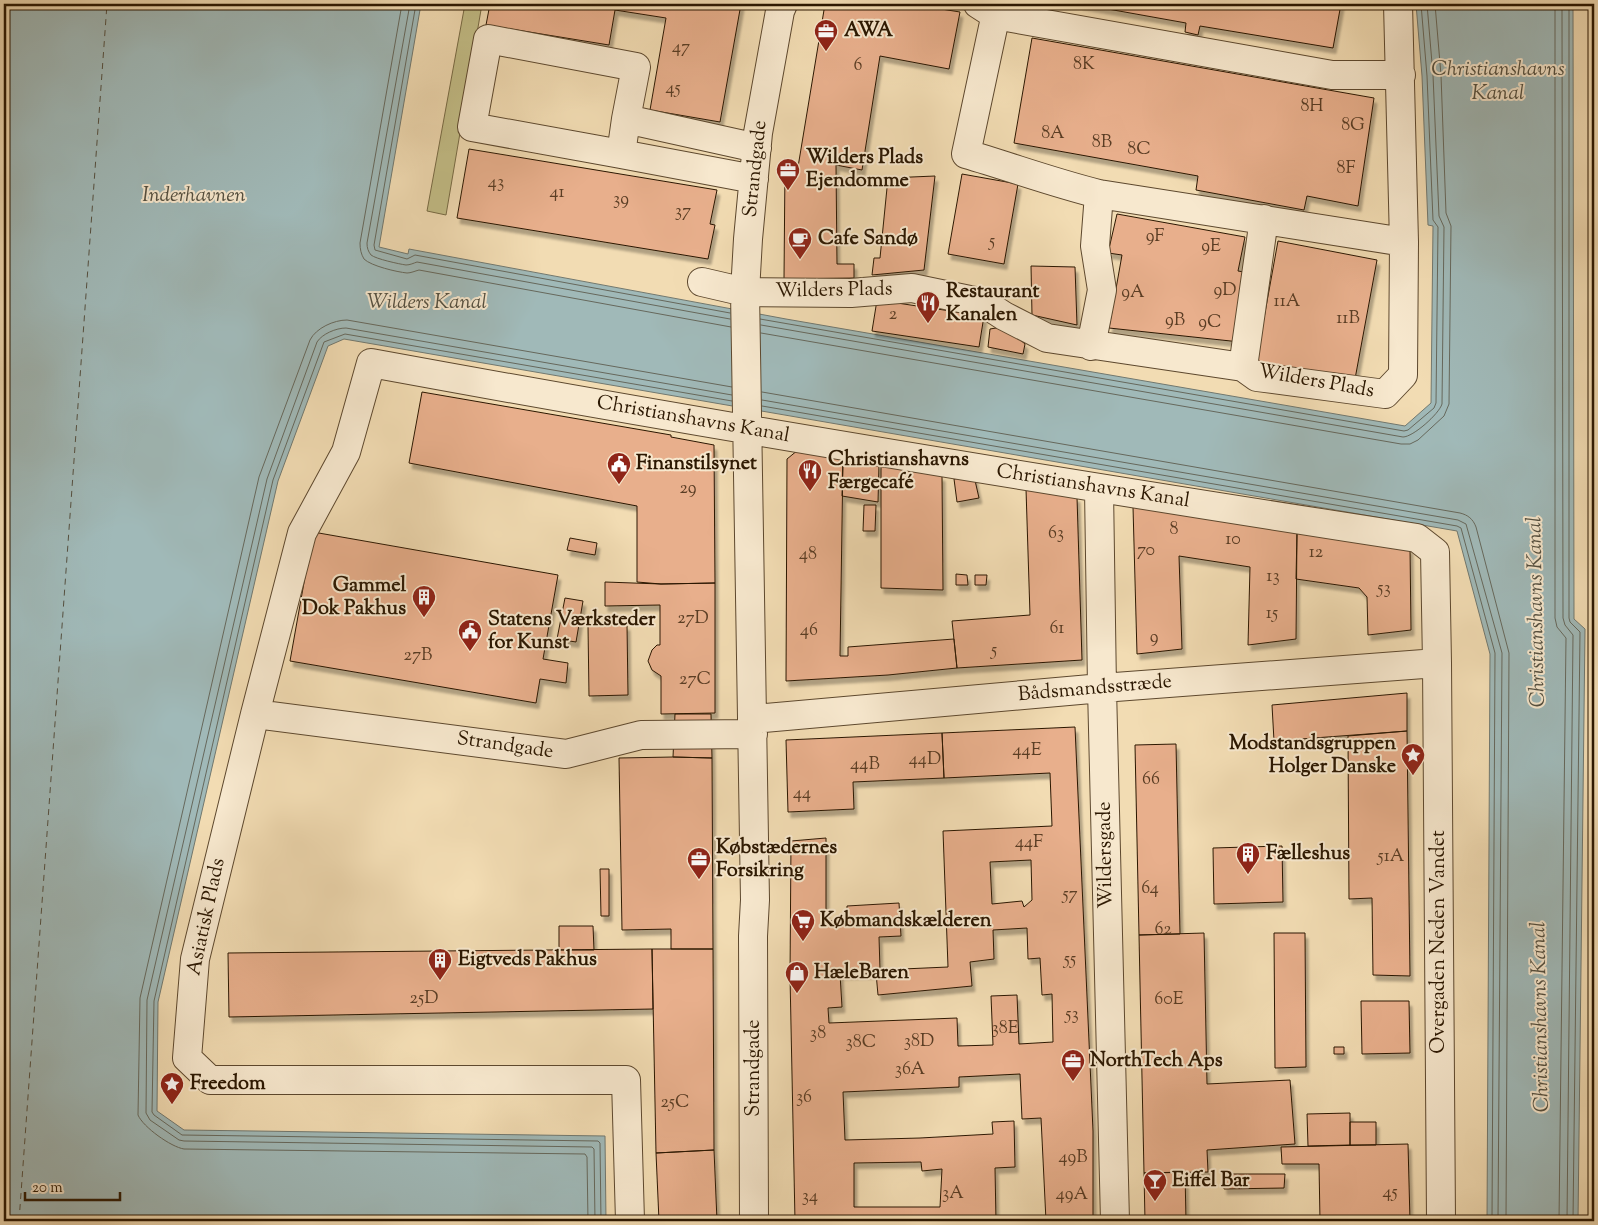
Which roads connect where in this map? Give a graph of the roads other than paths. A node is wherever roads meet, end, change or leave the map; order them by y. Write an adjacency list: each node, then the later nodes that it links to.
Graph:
1 (783, 4): 6 (street, Strandgade)
2 (1398, 4): 4 (street, Wilders Plads)
3 (990, 8): 4 (street); 9 (street)
4 (1400, 75): 11 (street, Wilders Plads)
5 (626, 119): 6 (street); 7 (street); 7 (street)
6 (757, 148): 8 (street, Strandgade)
7 (621, 154): 8 (street)
8 (754, 179): 13 (street, Strandgade)
9 (1099, 194): 10 (street); 14 (street)
10 (1264, 219): 11 (street); 16 (street)
11 (1404, 242): 16 (street, Wilders Plads)
12 (702, 282): 13 (street)
13 (745, 292): 14 (street, Wilders Plads); 17 (street, Strandgade)
14 (1091, 346): 16 (street, Wilders Plads)
15 (371, 363): 17 (street, Christianshavns Kanal); 21 (street, Asiatisk Plads)
16 (1243, 366)
17 (747, 430): 18 (street, Christianshavns Kanal); 22 (street, Strandgade)
18 (1099, 488): 19 (street, Christianshavns Kanal); 20 (street, Wildersgade)
19 (1437, 664): 20 (street, Bådsmandsstræde); 26 (street, Overgaden Neden Vandet)
20 (1102, 688): 22 (street, Bådsmandsstræde); 25 (street, Wildersgade)
21 (255, 714): 22 (street, Strandgade); 23 (street, Asiatisk Plads)
22 (753, 727): 24 (street, Strandgade)
23 (630, 1221)
24 (754, 1221)
25 (1115, 1221)
26 (1441, 1221)

